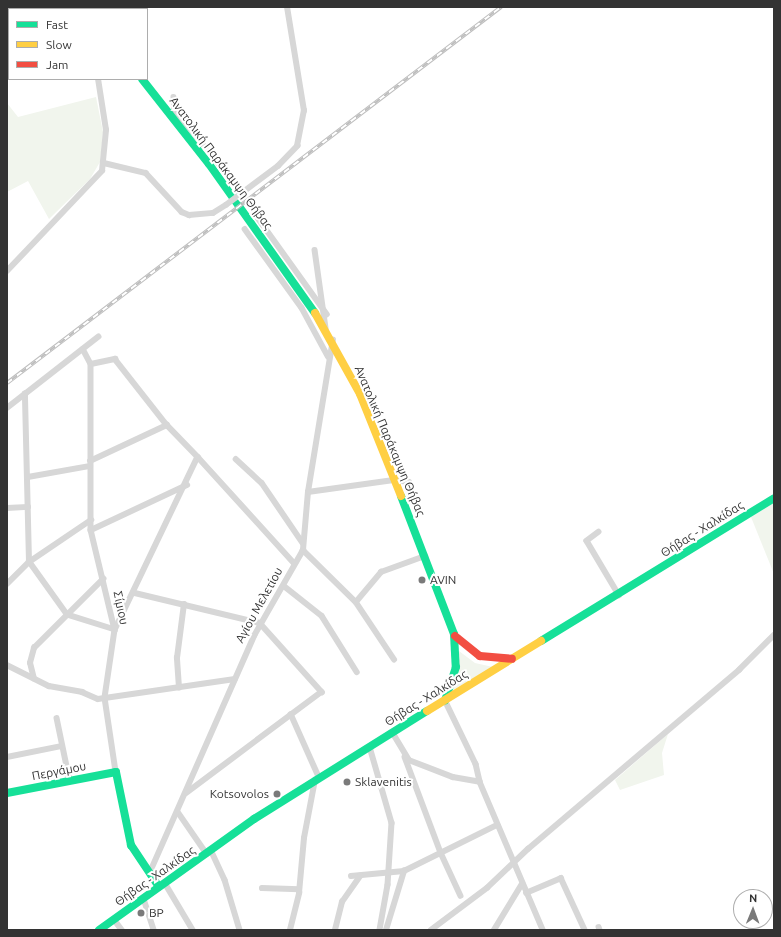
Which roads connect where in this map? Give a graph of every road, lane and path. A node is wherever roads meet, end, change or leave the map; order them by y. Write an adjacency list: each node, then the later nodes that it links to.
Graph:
1 (287, 7): 6 (street)
2 (98, 80): 5 (street)
3 (143, 80): 12 (main road, Ανατολική Παράκαμψη Θήβας)
4 (174, 97): 6 (street)
5 (104, 163): 6 (street, bridge); 10 (street)
6 (243, 192)
7 (256, 215): 11 (street)
8 (245, 229): 16 (street)
9 (315, 250): 11 (street)
10 (7, 271)
11 (327, 314): 12 (street)
12 (326, 328): 14 (main road, Ανατολική Παράκαμψη Θήβας)
13 (98, 338): 15 (street)
14 (333, 339): 16 (street, Αγίου Μελετίου); 25 (main road, Ανατολική Παράκαμψη Θήβας)
15 (83, 349): 17 (street); 18 (street)
16 (328, 357): 28 (street, Αγίου Μελετίου)
17 (91, 364): 20 (street); 23 (street, Σίμιου)
18 (25, 394): 19 (street); 24 (street)
19 (7, 408)
20 (167, 425): 21 (street); 23 (street)
21 (198, 457): 27 (street); 39 (street)
22 (236, 459): 35 (street)
23 (90, 463): 24 (street); 32 (street, Σίμιου)
24 (28, 477): 30 (street)
25 (395, 480): 26 (street); 28 (street); 37 (main road, Ανατολική Παράκαμψη Θήβας)
26 (409, 482)
27 (187, 485): 33 (street); 43 (street)
28 (308, 492): 35 (street, Αγίου Μελετίου)
29 (774, 498): 44 (main road, Θήβας - Χαλκίδας)
30 (28, 507): 31 (street); 38 (street)
31 (7, 508)
32 (91, 520): 33 (street, Σίμιου); 38 (street)
33 (92, 530): 40 (street, Σίμιου)
34 (599, 532): 44 (street)
35 (303, 543): 36 (street, Αγίου Μελετίου)
36 (303, 550): 39 (street, Αγίου Μελετίου); 45 (street)
37 (425, 556): 45 (street); 50 (main road, Ανατολική Παράκαμψη Θήβας)
38 (29, 562): 41 (street); 47 (street)
39 (295, 564): 42 (street, Αγίου Μελετίου)
40 (103, 580): 47 (street); 49 (street, Σίμιου)
41 (7, 584)
42 (284, 586): 48 (street, Αγίου Μελετίου); 55 (street)
43 (135, 593): 46 (street); 49 (street)
44 (619, 595): 52 (main road, Θήβας - Χαλκίδας)
45 (356, 602): 53 (street)
46 (184, 604): 48 (street); 58 (street)
47 (67, 615): 49 (street); 56 (street)
48 (260, 623): 57 (street, Αγίου Μελετίου); 61 (street)
49 (115, 630): 59 (street, Σίμιου)
50 (454, 634): 52 (main road); 60 (main road, Ανατολική Παράκαμψη Θήβας)
51 (774, 635): 78 (street)
52 (515, 658): 60 (main road, Θήβας - Χαλκίδας)
53 (394, 659)
54 (7, 665): 56 (street)
55 (357, 672)
56 (34, 679): 59 (street)
57 (235, 679): 58 (street); 73 (street, Αγίου Μελετίου)
58 (179, 688): 59 (street)
59 (105, 698): 68 (street, Σίμιου)
60 (445, 700): 63 (main road, Θήβας - Χαλκίδας); 71 (street)
61 (291, 714): 69 (street); 73 (street)
62 (57, 718): 64 (street)
63 (393, 733): 65 (main road, Θήβας - Χαλκίδας); 67 (street)
64 (62, 746): 66 (street); 70 (street)
65 (370, 747): 69 (main road, Θήβας - Χαλκίδας); 81 (street)
66 (7, 757)
67 (405, 757): 71 (street); 77 (street)
68 (116, 772): 70 (main road, Περγάμου); 80 (main road, Σίμιου)
69 (317, 778): 76 (main road, Θήβας - Χαλκίδας); 87 (street)
70 (70, 781): 72 (main road, Περγάμου)
71 (480, 782): 75 (street)
72 (7, 793)
73 (187, 793): 74 (street, Αγίου Μελετίου)
74 (178, 812): 76 (street); 80 (street, Αγίου Μελετίου)
75 (497, 824): 77 (street); 78 (street)
76 (209, 852): 85 (main road, Θήβας - Χαλκίδας); 96 (street)
77 (441, 853): 79 (street); 89 (street)
78 (513, 862): 84 (street); 101 (street)
79 (404, 871): 81 (street); 100 (street)
80 (150, 872): 85 (main road)
81 (387, 873): 83 (street); 99 (street)
82 (352, 876): 83 (street)
83 (360, 876): 98 (street)
84 (522, 884): 88 (street); 102 (street)
85 (162, 885): 90 (main road, Θήβας - Χαλκίδας); 95 (street)
86 (262, 888): 87 (street)
87 (300, 889): 97 (street)
88 (526, 893): 103 (street); 104 (street)
89 (461, 896)
90 (144, 899): 91 (main road, Θήβας - Χαλκίδας); 94 (street)
91 (114, 919): 92 (main road, Θήβας - Χαλκίδας); 93 (street)
92 (99, 930)
93 (122, 930)
94 (154, 930)
95 (193, 930)
96 (240, 930)
97 (290, 930)
98 (335, 930)
99 (380, 930)
100 (386, 930)
101 (431, 930)
102 (494, 930)
103 (543, 930)
104 (585, 930)

